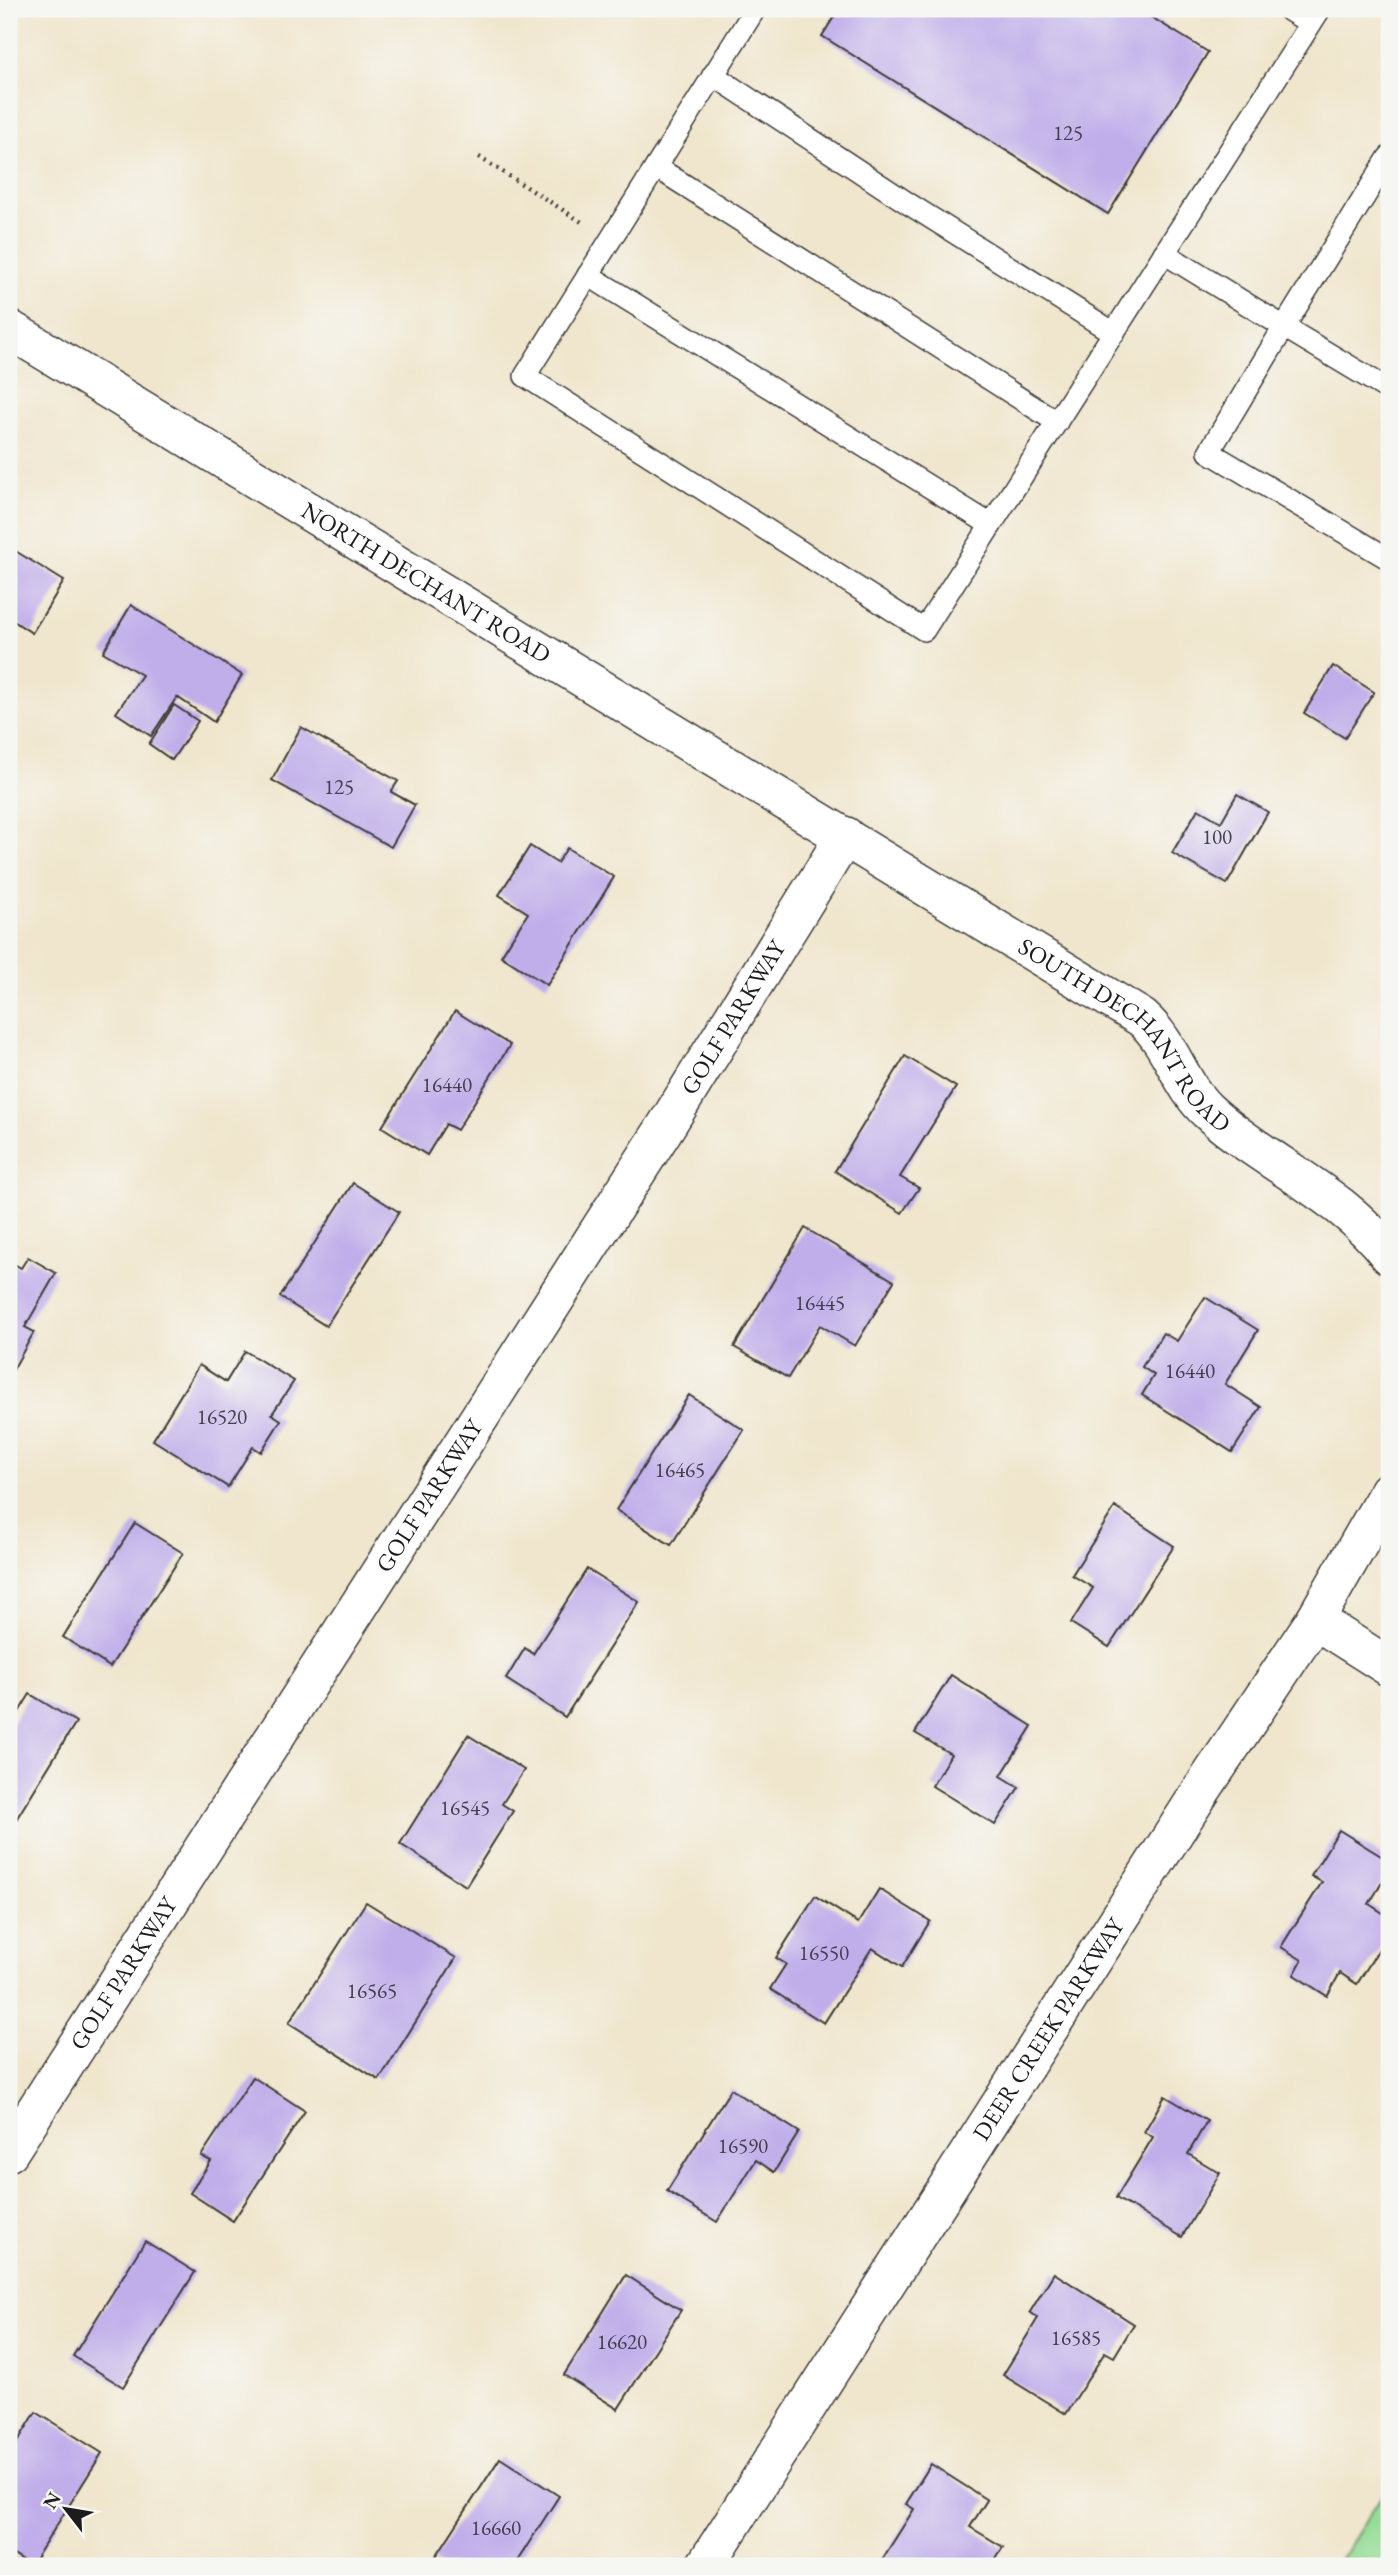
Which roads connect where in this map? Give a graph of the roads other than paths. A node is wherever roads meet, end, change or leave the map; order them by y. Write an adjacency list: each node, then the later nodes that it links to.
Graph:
1 (755, 9): 4 (lane)
2 (1287, 9): 3 (lane)
3 (1315, 16): 7 (lane)
4 (713, 75): 6 (lane); 11 (lane)
5 (1389, 157): 9 (lane)
6 (656, 167): 8 (lane); 13 (lane)
7 (1164, 253): 9 (lane); 11 (lane)
8 (588, 275): 14 (lane); 14 (lane)
9 (1284, 327): 12 (lane); 15 (lane)
10 (9, 329): 16 (street, NORTH DECHANT ROAD)
11 (1114, 333): 13 (lane)
12 (1389, 390)
13 (1057, 422): 14 (lane)
14 (991, 525)
15 (1389, 559)
16 (845, 836): 17 (street, SOUTH DECHANT ROAD); 21 (street, GOLF PARKWAY)
17 (1389, 1255)
18 (1389, 1492): 19 (street, DEER CREEK PARKWAY)
19 (1315, 1620): 20 (street); 22 (street, DEER CREEK PARKWAY)
20 (1389, 1667)
21 (9, 2152)
22 (705, 2566)

